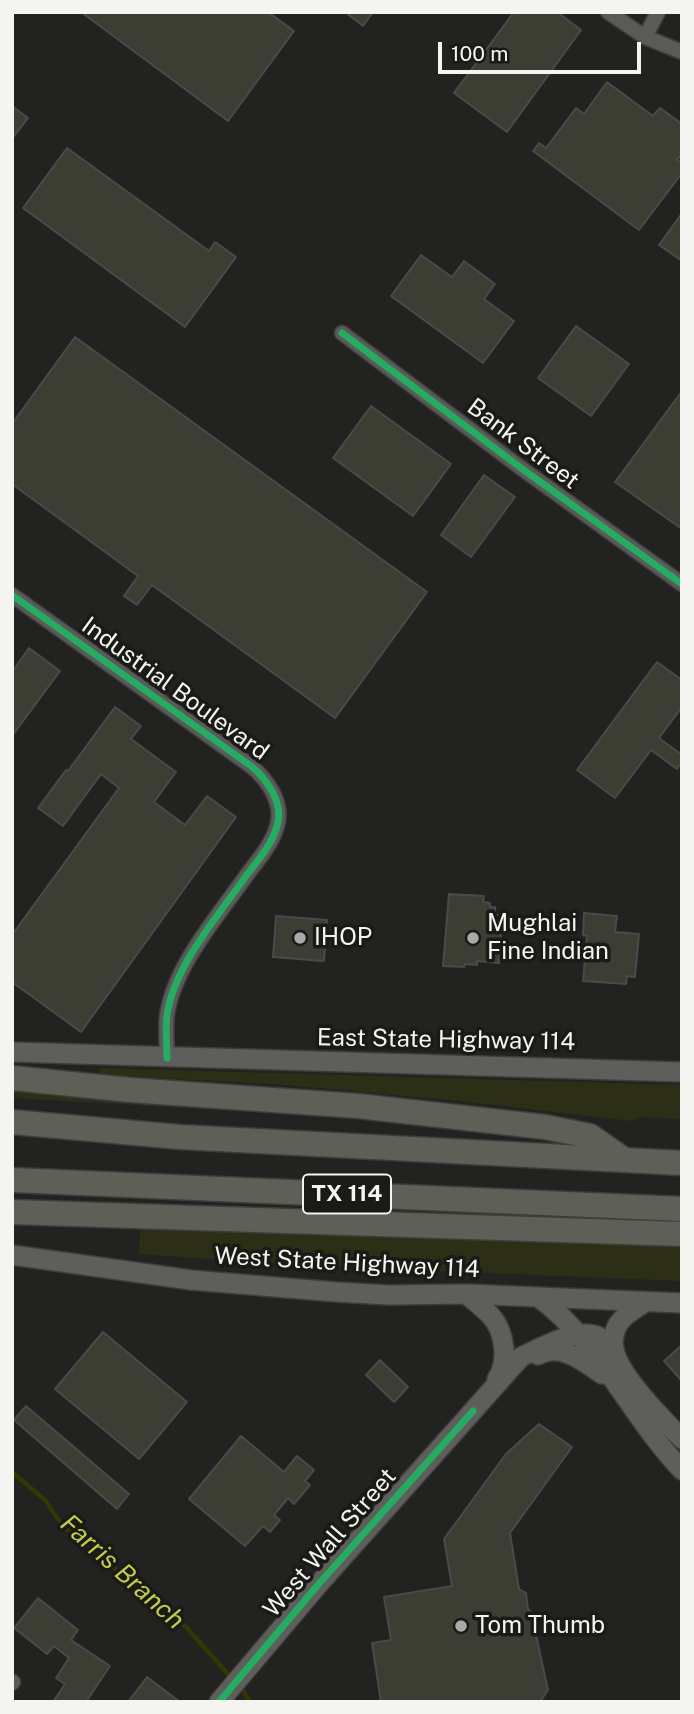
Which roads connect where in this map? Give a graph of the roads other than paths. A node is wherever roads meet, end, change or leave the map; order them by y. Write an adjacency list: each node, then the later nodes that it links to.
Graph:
1 (608, 12): 3 (street)
2 (658, 12): 3 (street)
3 (645, 37): 4 (street)
4 (682, 52)
5 (342, 333): 6 (street, Bank Street)
6 (682, 584)
7 (12, 595): 9 (street, Industrial Boulevard)
8 (12, 1052): 9 (main road)
9 (167, 1058): 10 (main road, East State Highway 114)
10 (682, 1072)
11 (12, 1079): 13 (highway)
12 (12, 1122): 13 (highway, TX 114)
13 (624, 1160): 14 (highway, TX 114)
14 (682, 1163)
15 (12, 1180): 16 (highway, TX 114)
16 (682, 1209)
17 (12, 1212): 18 (highway)
18 (682, 1234)
19 (12, 1255): 20 (main road, West State Highway 114)
20 (467, 1294): 21 (main road, West State Highway 114); 27 (main road)
21 (538, 1297): 22 (main road, West State Highway 114); 24 (main road)
22 (644, 1303): 23 (main road, West State Highway 114); 25 (main road)
23 (682, 1303)
24 (579, 1335): 25 (main road); 26 (main road); 27 (main road)
25 (613, 1347): 28 (main road)
26 (618, 1386): 27 (main road); 29 (main road)
27 (473, 1411): 30 (main road, West Wall Street)
28 (682, 1439)
29 (682, 1470)
30 (219, 1702)

